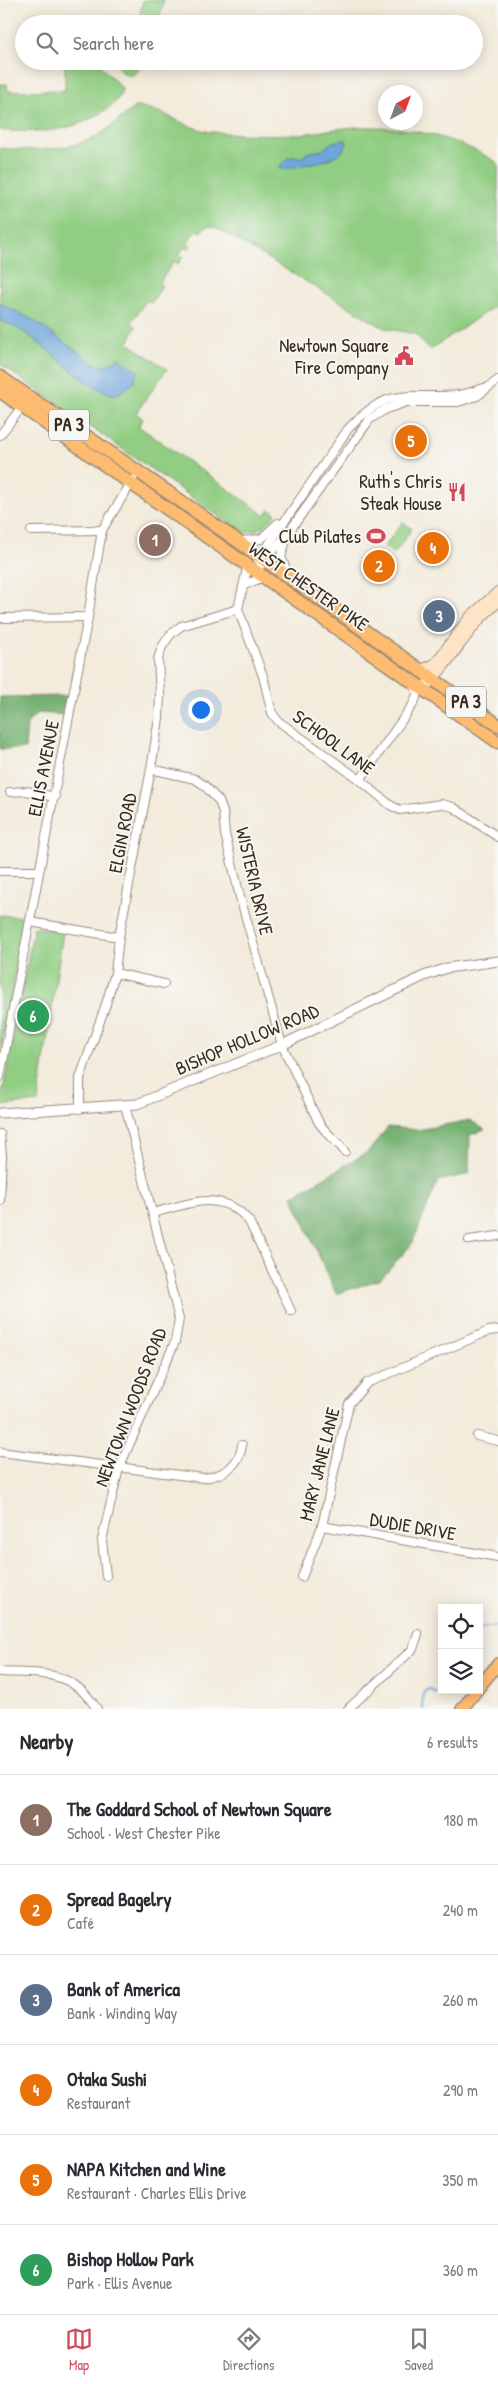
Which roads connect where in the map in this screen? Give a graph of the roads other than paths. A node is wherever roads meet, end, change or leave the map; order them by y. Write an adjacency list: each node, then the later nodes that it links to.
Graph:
1 (0, 377): 7 (highway, WEST CHESTER PIKE / PA 3)
2 (498, 380): 3 (street)
3 (489, 387): 8 (street); 11 (street)
4 (0, 391): 5 (highway, WEST CHESTER PIKE / PA 3)
5 (22, 407): 6 (street); 7 (highway, WEST CHESTER PIKE / PA 3)
6 (0, 434)
7 (135, 478): 9 (street, ELLIS AVENUE); 12 (highway, WEST CHESTER PIKE / PA 3); 14 (highway, WEST CHESTER PIKE / PA 3)
8 (296, 503): 12 (street); 13 (street)
9 (102, 530): 10 (street); 21 (street, ELLIS AVENUE)
10 (31, 531)
11 (288, 533): 13 (street); 16 (street)
12 (233, 538): 13 (highway, WEST CHESTER PIKE / PA 3)
13 (262, 558): 15 (street); 16 (highway, WEST CHESTER PIKE / PA 3)
14 (242, 562): 15 (highway, WEST CHESTER PIKE / PA 3); 17 (street)
15 (260, 574): 17 (street); 25 (highway, WEST CHESTER PIKE / PA 3)
16 (298, 584): 23 (highway, WEST CHESTER PIKE / PA 3)
17 (244, 585): 20 (street)
18 (498, 592): 23 (main road)
19 (498, 602): 24 (main road)
20 (238, 609): 30 (street, ELGIN ROAD); 31 (street, SCHOOL LANE)
21 (88, 617): 22 (street); 33 (street, ELLIS AVENUE)
22 (0, 618)
23 (417, 668): 24 (highway, WEST CHESTER PIKE / PA 3)
24 (434, 679): 25 (main road); 28 (highway, WEST CHESTER PIKE / PA 3)
25 (418, 686): 26 (highway, WEST CHESTER PIKE / PA 3); 27 (street)
26 (434, 697): 27 (street); 29 (highway, WEST CHESTER PIKE / PA 3)
27 (414, 703): 31 (street)
28 (498, 725)
29 (498, 742)
30 (151, 769): 38 (street, ELGIN ROAD); 42 (street, WISTERIA DRIVE)
31 (360, 780): 34 (street, SCHOOL LANE)
32 (10, 792): 33 (street)
33 (55, 797): 36 (street, ELLIS AVENUE)
34 (498, 837)
35 (0, 871): 36 (street)
36 (38, 871): 37 (street, ELLIS AVENUE)
37 (30, 922): 38 (street); 43 (street, ELLIS AVENUE)
38 (119, 937): 40 (street, ELGIN ROAD)
39 (498, 961): 42 (street, BISHOP HOLLOW ROAD)
40 (115, 973): 41 (street); 45 (street, ELGIN ROAD)
41 (164, 984)
42 (282, 1044): 44 (street, BISHOP HOLLOW ROAD); 48 (street, WISTERIA DRIVE)
43 (0, 1078)
44 (125, 1105): 45 (street, BISHOP HOLLOW ROAD); 50 (street, NEWTOWN WOODS ROAD)
45 (80, 1109): 46 (street, BISHOP HOLLOW ROAD)
46 (0, 1113)
47 (0, 1134): 49 (street)
48 (345, 1152)
49 (0, 1201)
50 (154, 1213): 53 (street); 59 (street, NEWTOWN WOODS ROAD)
51 (498, 1236): 52 (street)
52 (469, 1240)
53 (291, 1311)
54 (498, 1330): 60 (street, MARY JANE LANE)
55 (477, 1436): 56 (street)
56 (498, 1440)
57 (242, 1445): 59 (street)
58 (0, 1452): 59 (street)
59 (119, 1468): 62 (street, NEWTOWN WOODS ROAD)
60 (322, 1526): 61 (street, DUDIE DRIVE); 63 (street, MARY JANE LANE)
61 (498, 1557)
62 (106, 1576)
63 (302, 1577)
64 (418, 1634): 70 (street)
65 (498, 1664): 67 (main road)
66 (0, 1672): 69 (street)
67 (483, 1683)
68 (474, 1694): 71 (main road)
69 (97, 1709)
70 (348, 1709)
71 (462, 1709)

